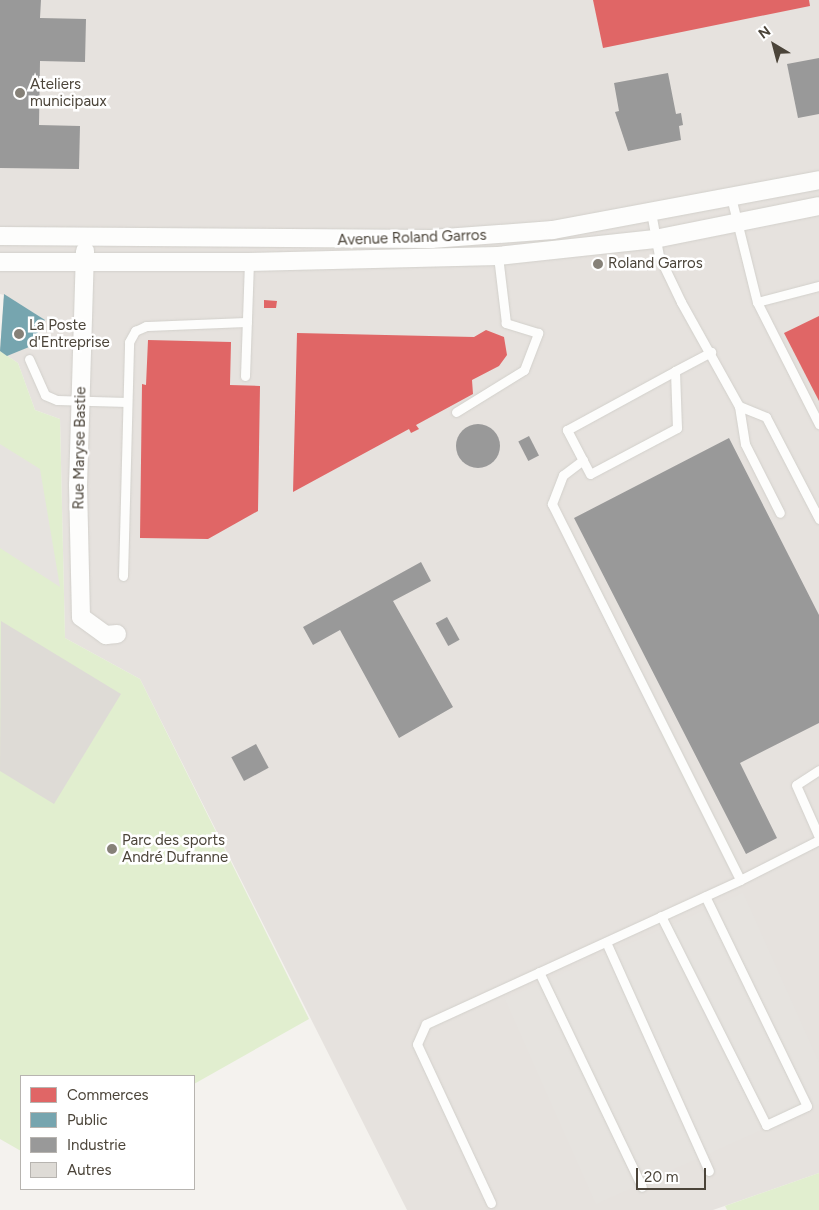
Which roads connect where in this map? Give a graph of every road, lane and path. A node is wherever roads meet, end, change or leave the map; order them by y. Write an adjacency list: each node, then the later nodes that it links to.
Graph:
1 (819, 180): 2 (street, Avenue Roland Garros)
2 (731, 198): 4 (street, Avenue Roland Garros); 5 (lane)
3 (819, 206): 5 (street, Avenue Roland Garros)
4 (651, 212): 7 (street, Avenue Roland Garros); 8 (lane)
5 (736, 223): 8 (street, Avenue Roland Garros); 14 (lane)
6 (0, 236): 7 (street, Avenue Roland Garros)
7 (85, 238): 11 (street, Rue Maryse Bastie)
8 (655, 239): 9 (street, Avenue Roland Garros); 16 (lane)
9 (498, 256): 12 (street, Avenue Roland Garros); 23 (lane)
10 (0, 262): 11 (street, Avenue Roland Garros)
11 (84, 262): 12 (street, Avenue Roland Garros); 20 (street, Rue Maryse Bastie)
12 (248, 262): 15 (lane)
13 (819, 286): 14 (lane)
14 (757, 302): 24 (lane)
15 (247, 322): 19 (lane); 21 (lane)
16 (711, 352): 18 (lane); 22 (lane)
17 (29, 359): 20 (lane)
18 (675, 370): 25 (lane); 25 (lane)
19 (245, 376)
20 (81, 401): 21 (lane); 29 (street, Rue Maryse Bastie)
21 (127, 402): 28 (lane)
22 (739, 406): 26 (lane); 27 (lane)
23 (456, 412)
24 (819, 424)
25 (583, 460): 32 (lane)
26 (780, 513)
27 (819, 519)
28 (124, 576)
29 (117, 634)
30 (819, 770): 31 (lane)
31 (819, 839): 32 (lane)
32 (740, 880): 33 (lane)
33 (705, 896): 34 (lane); 34 (lane)
34 (661, 916): 35 (lane)
35 (606, 942): 36 (lane); 37 (lane)
36 (539, 972): 38 (lane); 39 (lane)
37 (709, 1171)
38 (642, 1187)
39 (491, 1203)

